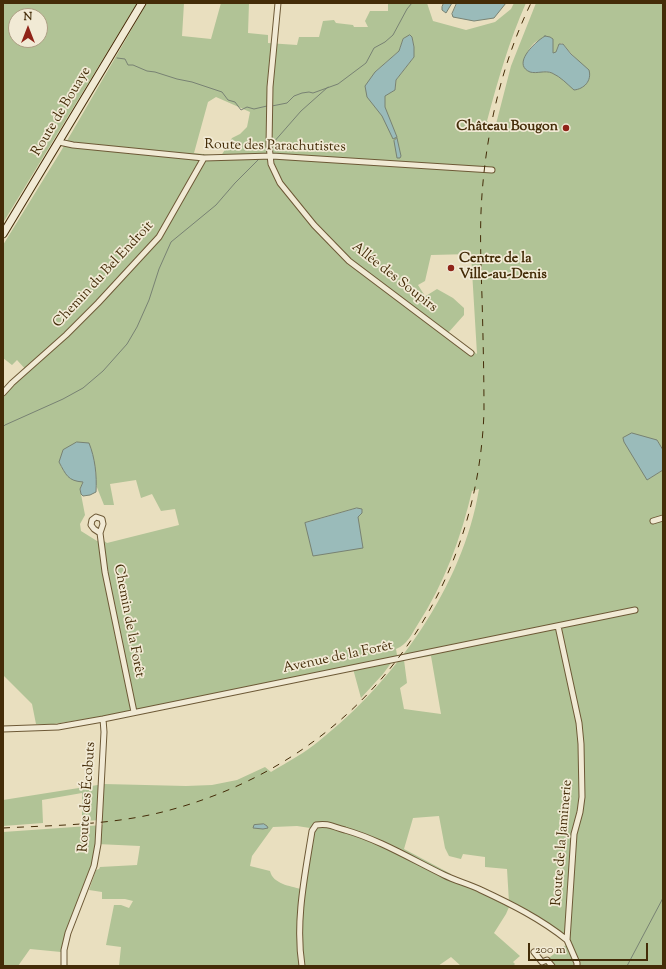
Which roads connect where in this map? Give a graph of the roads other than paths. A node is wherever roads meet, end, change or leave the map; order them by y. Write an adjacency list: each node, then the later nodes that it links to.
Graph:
1 (142, 3): 3 (main road, Route de Bouaye)
2 (278, 3): 4 (street, Allée des Soupirs)
3 (59, 142): 5 (street, Route des Parachutistes); 7 (main road, Route de Bouaye)
4 (270, 156): 5 (street, Route des Parachutistes); 6 (street, Route des Parachutistes); 8 (street, Allée des Soupirs)
5 (204, 158): 9 (street, Chemin du Bel Endroit)
6 (492, 170)
7 (3, 234)
8 (471, 353)
9 (3, 393)
10 (663, 518): 11 (street)
11 (654, 521)
12 (100, 534): 15 (street, Chemin de la Forêt)
13 (635, 610): 14 (street, Avenue de la Forêt)
14 (558, 626): 15 (street, Avenue de la Forêt); 18 (street, Route de la Jaminerie)
15 (134, 712): 16 (street, Avenue de la Forêt)
16 (103, 719): 17 (street, Avenue de la Forêt); 20 (street, Route des Écobuts)
17 (3, 729)
18 (567, 940): 21 (street); 23 (street, Route de la Jaminerie)
19 (534, 952): 22 (street)
20 (64, 966)
21 (302, 966)
22 (552, 966)
23 (577, 966)

